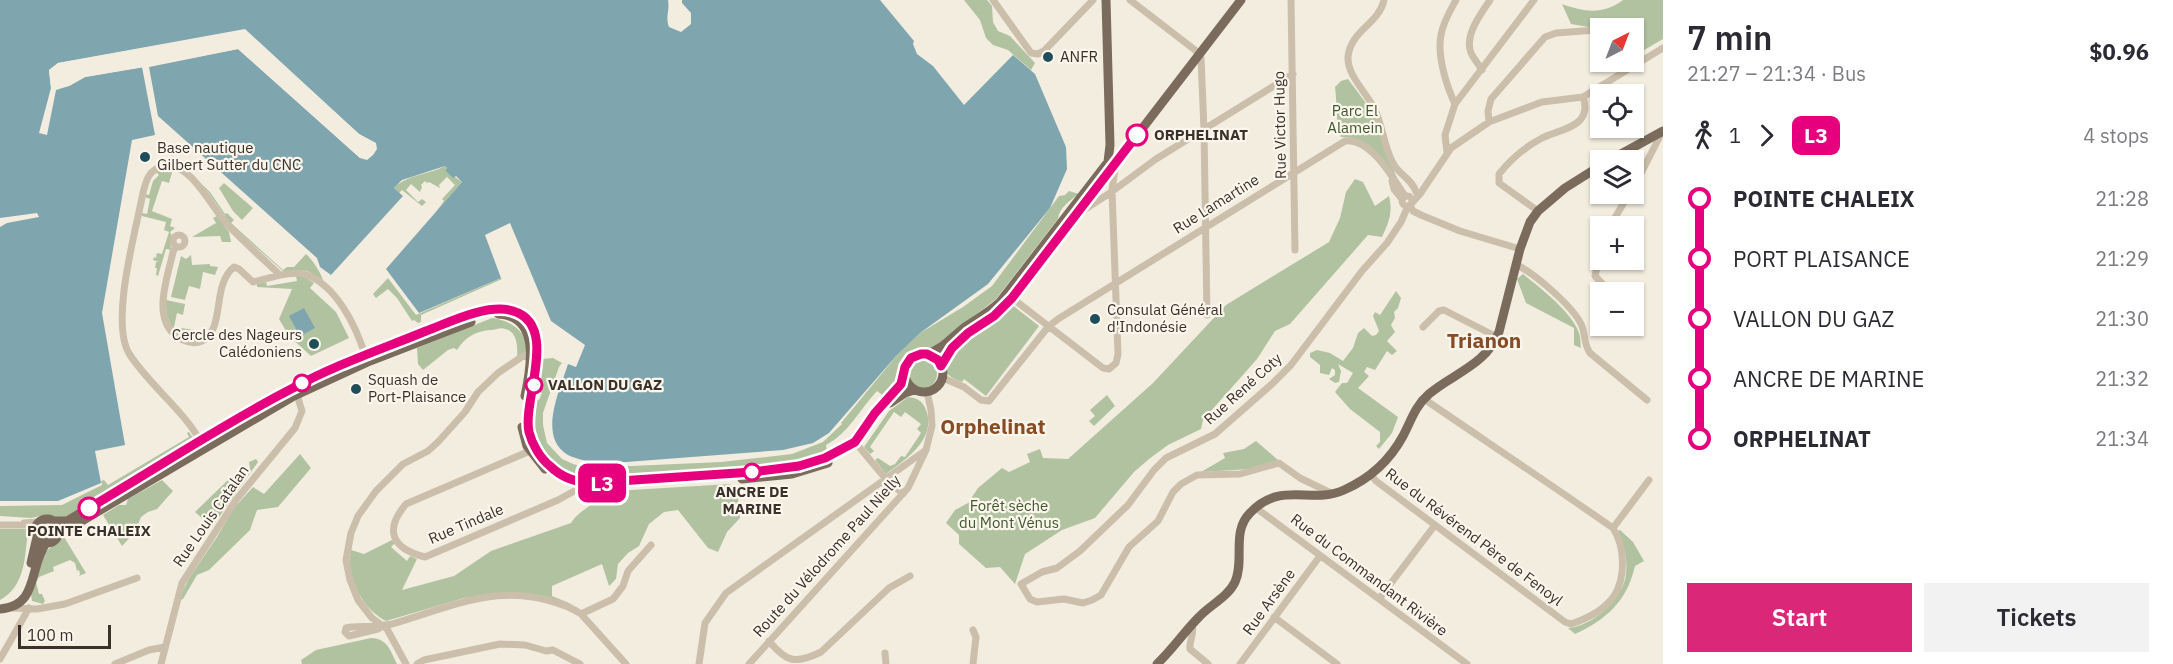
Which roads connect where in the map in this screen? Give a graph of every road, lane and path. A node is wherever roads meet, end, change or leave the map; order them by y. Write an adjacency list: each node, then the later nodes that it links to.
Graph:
1 (993, 0): 2 (street)
2 (1093, 0)
3 (1130, 0): 13 (street)
4 (1240, 0): 13 (main road)
5 (1292, 0): 15 (street, Rue Victor Hugo)
6 (1384, 0): 29 (street)
7 (1456, 0): 17 (street)
8 (1490, 0): 14 (street)
9 (1534, 0): 14 (street)
10 (1104, 1): 19 (main road)
11 (1590, 30): 18 (street)
12 (1663, 48): 16 (street)
13 (1199, 54): 20 (street); 22 (main road)
14 (1482, 70): 17 (street)
15 (1293, 74): 20 (street); 27 (street, Rue Victor Hugo)
16 (1583, 97): 18 (street); 34 (street)
17 (1455, 104): 24 (street)
18 (1489, 122): 24 (street)
19 (1110, 129): 22 (main road); 25 (main road)
20 (1204, 130): 32 (street); 38 (street)
21 (1663, 131): 23 (main road); 26 (street)
22 (1130, 143): 25 (main road)
23 (1628, 150)
24 (1448, 152): 30 (street)
25 (1112, 162): 32 (street); 36 (main road); 51 (main road)
26 (1644, 168)
27 (1295, 170): 33 (street, Rue Lamartine); 38 (street, Rue Lamartine); 41 (street, Rue Victor Hugo)
28 (1590, 172): 34 (main road)
29 (1404, 177): 31 (street); 33 (street)
30 (1430, 180): 31 (street); 33 (street)
31 (1412, 181): 33 (street)
32 (1112, 190): 36 (street); 44 (street)
33 (1411, 198): 35 (street); 37 (street, Rue René Coty)
34 (1538, 211): 40 (main road)
35 (1416, 213): 37 (street); 40 (street)
36 (1075, 215): 45 (main road)
37 (1400, 223): 79 (street, Rue René Coty)
38 (1205, 227): 44 (street, Rue Lamartine); 46 (street)
39 (176, 246): 43 (street)
40 (1520, 249): 42 (main road)
41 (1295, 250)
42 (1516, 265): 49 (main road); 62 (street)
43 (280, 275): 52 (street); 65 (street)
44 (1114, 284): 47 (street, Rue Lamartine); 47 (street)
45 (1012, 298): 47 (street); 54 (main road)
46 (1207, 315)
47 (1048, 327): 57 (street, Rue Lamartine)
48 (1422, 327): 49 (street)
49 (1497, 337): 61 (main road)
50 (396, 351): 52 (street); 53 (main road); 55 (main road)
51 (927, 354): 54 (main road); 56 (main road)
52 (365, 355): 53 (main road); 55 (main road)
53 (534, 358): 64 (main road); 68 (main road); 96 (street)
54 (941, 366): 57 (main road)
55 (336, 373): 60 (main road); 63 (main road)
56 (904, 373): 58 (main road); 66 (main road)
57 (943, 378): 59 (main road)
58 (914, 390): 59 (main road); 66 (main road)
59 (927, 393): 67 (street, Route du Vélodrome Paul Nielly)
60 (297, 395): 63 (street); 65 (main road); 100 (street, Rue Louis Catalan)
61 (1424, 399): 72 (main road); 84 (street)
62 (1647, 400)
63 (258, 408): 65 (main road)
64 (529, 433): 68 (street); 69 (main road)
65 (205, 443): 81 (main road); 86 (main road)
66 (854, 444): 70 (main road); 71 (main road); 74 (street)
67 (926, 450): 74 (street); 78 (street, Route du Vélodrome Paul Nielly)
68 (530, 451): 69 (street); 77 (main road); 77 (street, Rue Tindale)
69 (545, 462): 73 (main road)
70 (807, 464): 71 (main road); 76 (main road)
71 (792, 474): 77 (main road)
72 (1370, 474): 79 (main road); 83 (street, Rue du Révérend Père de Fenoyl)
73 (563, 476): 76 (main road); 77 (street)
74 (885, 478): 78 (street); 110 (street)
75 (1650, 480): 84 (street)
76 (599, 483): 77 (street)
77 (577, 488)
78 (903, 494): 99 (street, Route du Vélodrome Paul Nielly)
79 (1333, 494): 80 (main road)
80 (1256, 508): 89 (street, Rue du Commandant Rivière); 97 (main road)
81 (54, 521): 85 (main road); 86 (main road)
82 (0, 525): 85 (street)
83 (1436, 525): 84 (street, Rue du Révérend Père de Fenoyl); 92 (street)
84 (1613, 528)
85 (37, 529): 87 (main road); 93 (main road)
86 (58, 535): 87 (main road)
87 (47, 542): 93 (main road)
88 (651, 544): 94 (street)
89 (1320, 556): 92 (street, Rue du Commandant Rivière); 95 (street, Rue Arsène)
90 (910, 576): 99 (street)
91 (137, 578): 93 (street)
92 (1379, 599): 102 (street, Rue du Commandant Rivière)
93 (15, 606): 103 (street)
94 (581, 614): 96 (street); 109 (street)
95 (1274, 617): 116 (street, Rue Arsène); 117 (street)
96 (384, 625): 96 (street); 106 (street)
97 (1192, 625): 114 (main road); 115 (street)
98 (973, 630): 113 (street)
99 (769, 641): 111 (street, Route du Vélodrome Paul Nielly)
100 (165, 647): 104 (street); 105 (street, Rue Louis Catalan)
101 (885, 653): 112 (street)
102 (1455, 656): 118 (street); 119 (street, Rue du Commandant Rivière)
103 (0, 659)
104 (115, 664)
105 (161, 664)
106 (406, 664)
107 (417, 664): 108 (street)
108 (580, 664)
109 (626, 664)
110 (699, 664)
111 (748, 664)
112 (886, 664)
113 (974, 664)
114 (1156, 664)
115 (1208, 664)
116 (1240, 664)
117 (1337, 664)
118 (1449, 664)
119 (1467, 664)

